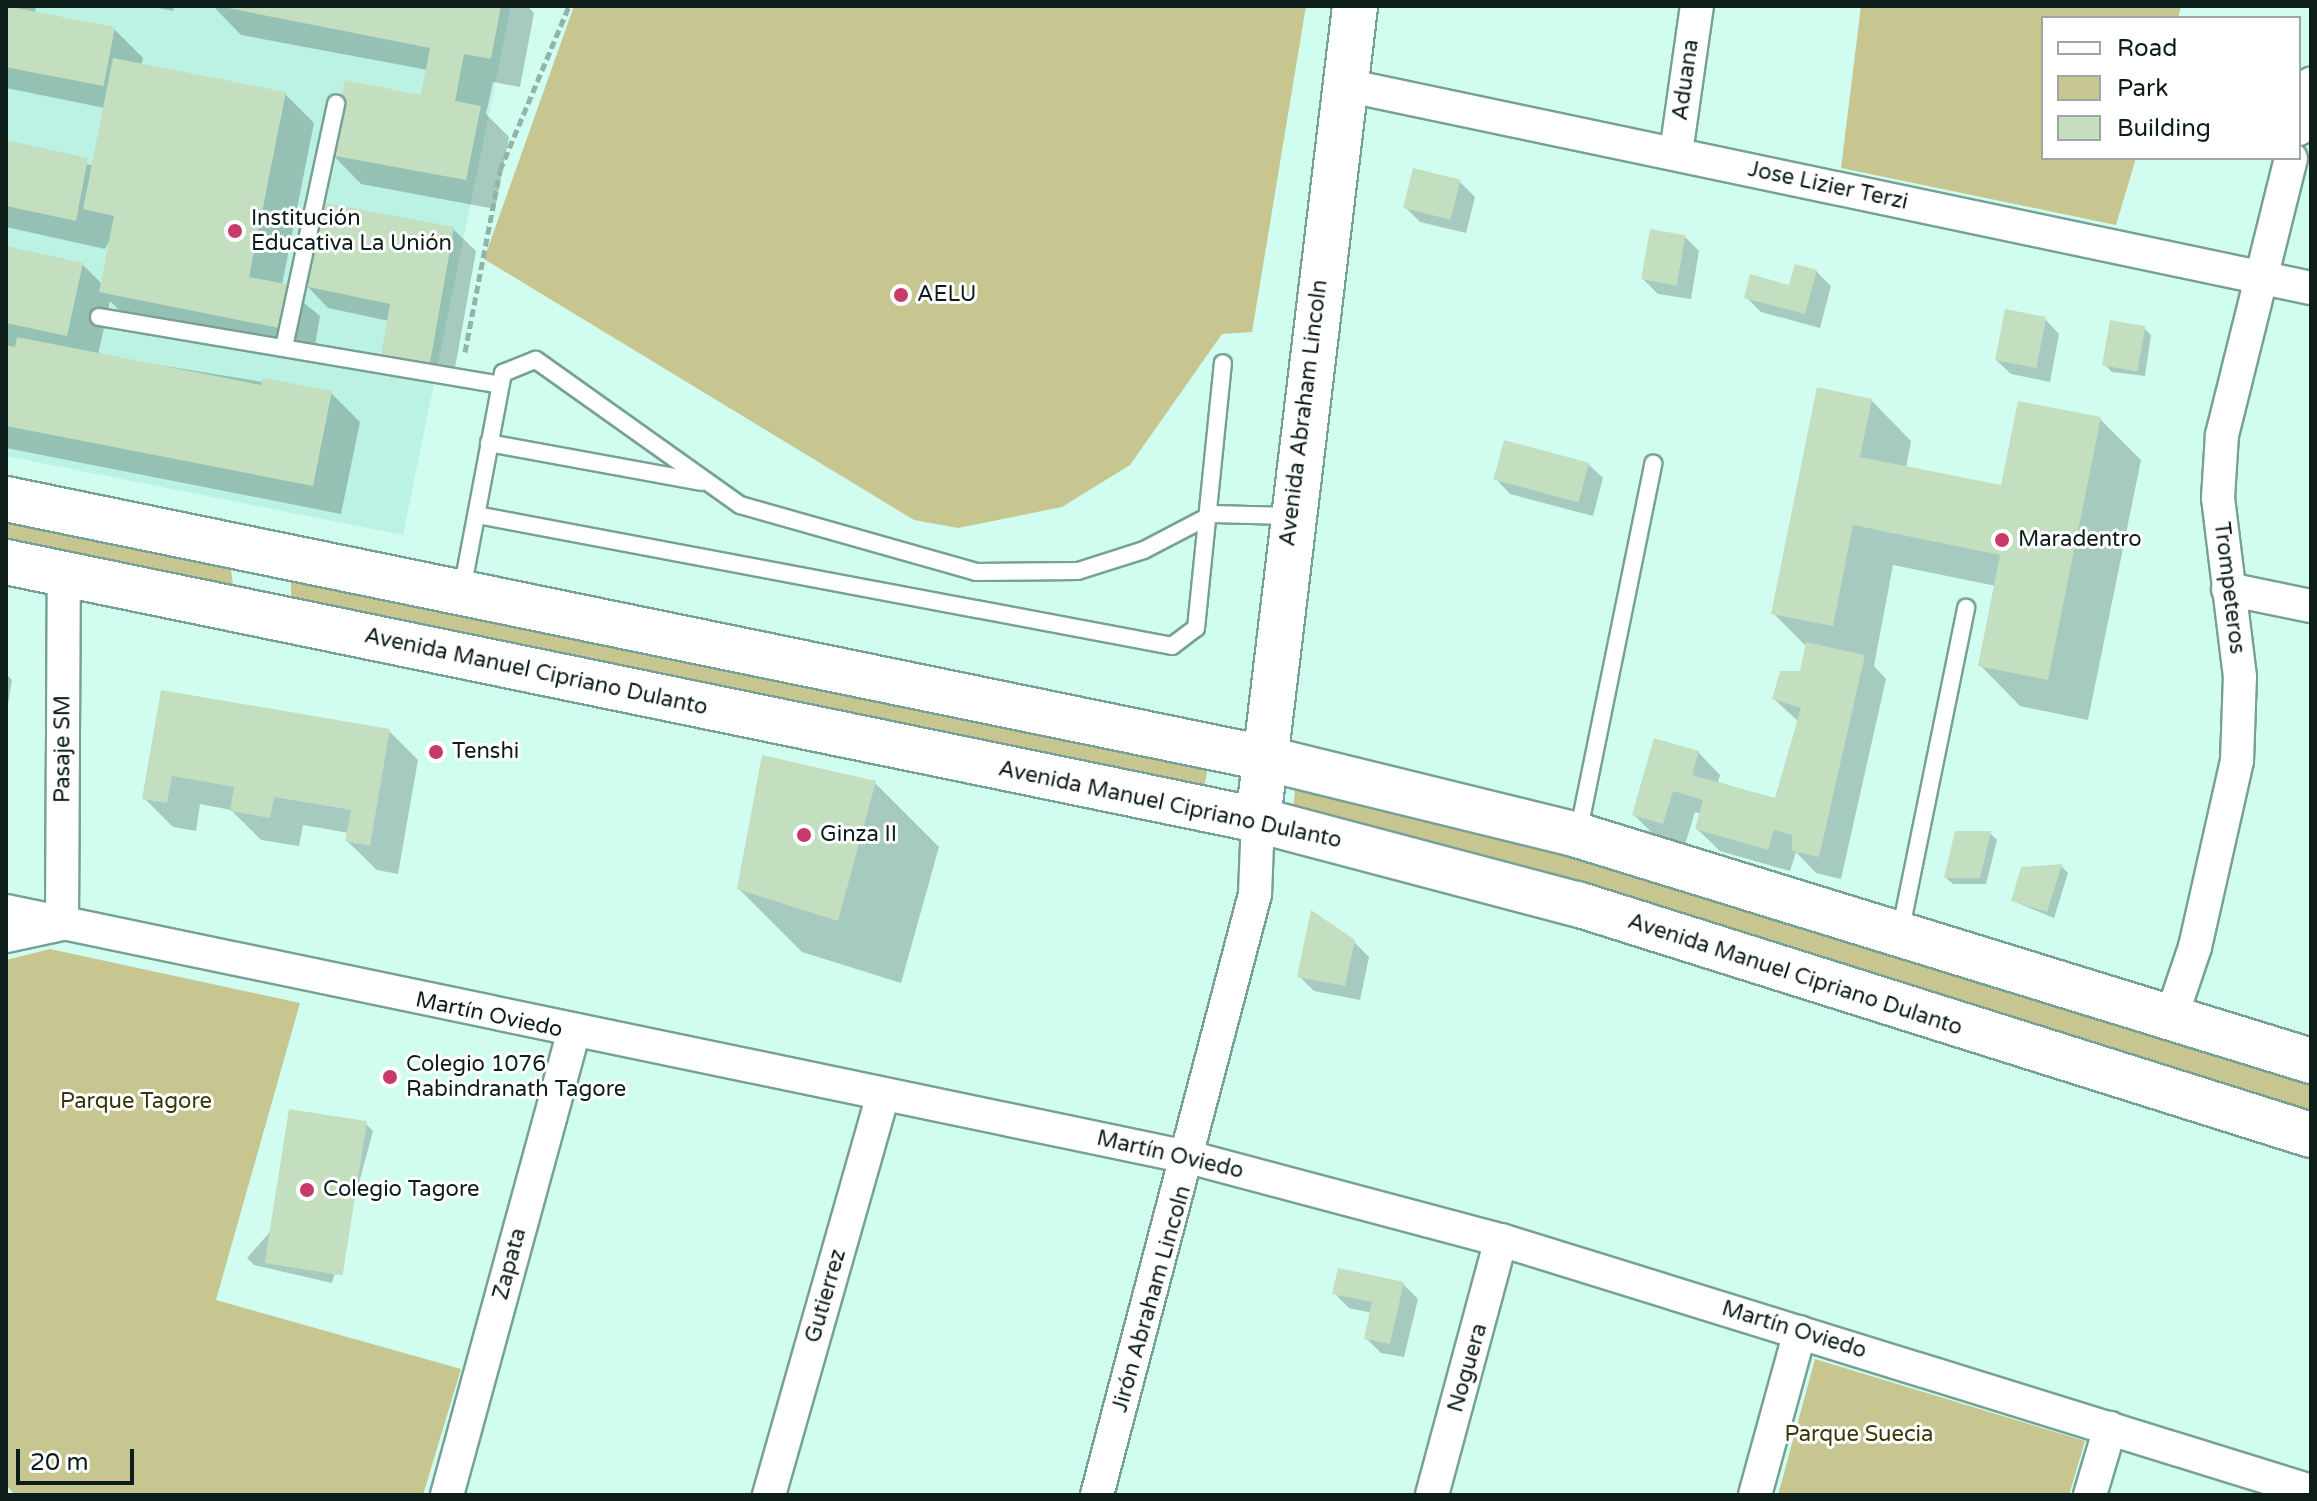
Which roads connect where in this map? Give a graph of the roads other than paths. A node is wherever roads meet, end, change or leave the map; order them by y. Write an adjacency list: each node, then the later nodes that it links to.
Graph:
1 (1355, 6): 4 (main road, Avenida Abraham Lincoln)
2 (1697, 6): 7 (street, Aduana)
3 (2311, 84): 6 (street)
4 (1345, 85): 7 (street, Jose Lizier Terzi); 21 (main road, Avenida Abraham Lincoln)
5 (336, 104): 12 (lane)
6 (2301, 122)
7 (1676, 153): 9 (street, Jose Lizier Terzi)
8 (2290, 160): 9 (street, Trompeteros)
9 (2259, 277): 10 (street, Jose Lizier Terzi); 25 (street, Trompeteros)
10 (2311, 288)
11 (99, 317): 12 (lane)
12 (284, 347): 14 (lane)
13 (1223, 363): 19 (lane)
14 (500, 385): 15 (lane); 17 (lane)
15 (489, 443): 17 (lane); 20 (lane)
16 (1653, 464): 32 (lane)
17 (707, 483): 19 (lane)
18 (6, 499): 22 (main road)
19 (1213, 514): 20 (lane); 21 (lane)
20 (477, 515): 26 (lane)
21 (1291, 516): 30 (main road, Avenida Abraham Lincoln)
22 (266, 553): 26 (main road); 29 (main road)
23 (6, 562): 24 (main road, Avenida Manuel Cipriano Dulanto)
24 (64, 574): 29 (main road, Avenida Manuel Cipriano Dulanto); 34 (street, Pasaje SM)
25 (2228, 589): 27 (street); 37 (street, Trompeteros)
26 (461, 595): 30 (main road)
27 (2311, 606)
28 (1966, 608): 35 (lane)
29 (254, 614): 31 (main road, Avenida Manuel Cipriano Dulanto)
30 (1260, 757): 31 (main road, Avenida Abraham Lincoln); 32 (main road)
31 (1258, 820): 41 (main road, Avenida Manuel Cipriano Dulanto); 42 (street, Jirón Abraham Lincoln)
32 (1577, 835): 35 (main road)
33 (6, 911): 34 (street, Martín Oviedo)
34 (62, 924): 36 (street); 38 (street, Martín Oviedo)
35 (1899, 934): 37 (main road)
36 (6, 936)
37 (2171, 1018): 39 (main road)
38 (573, 1034): 40 (street, Martín Oviedo); 47 (street, Zapata)
39 (2311, 1061)
40 (883, 1096): 42 (street, Martín Oviedo); 48 (street, Gutierrez)
41 (2311, 1135)
42 (1192, 1158): 43 (street, Martín Oviedo); 49 (street, Jirón Abraham Lincoln)
43 (1501, 1240): 44 (street, Martín Oviedo); 50 (street, Noguera)
44 (1800, 1332): 45 (street, Martín Oviedo); 51 (street)
45 (2110, 1428): 46 (street, Martín Oviedo); 52 (street)
46 (2311, 1491)
47 (447, 1495)
48 (769, 1495)
49 (1097, 1495)
50 (1432, 1495)
51 (1755, 1495)
52 (2090, 1495)

